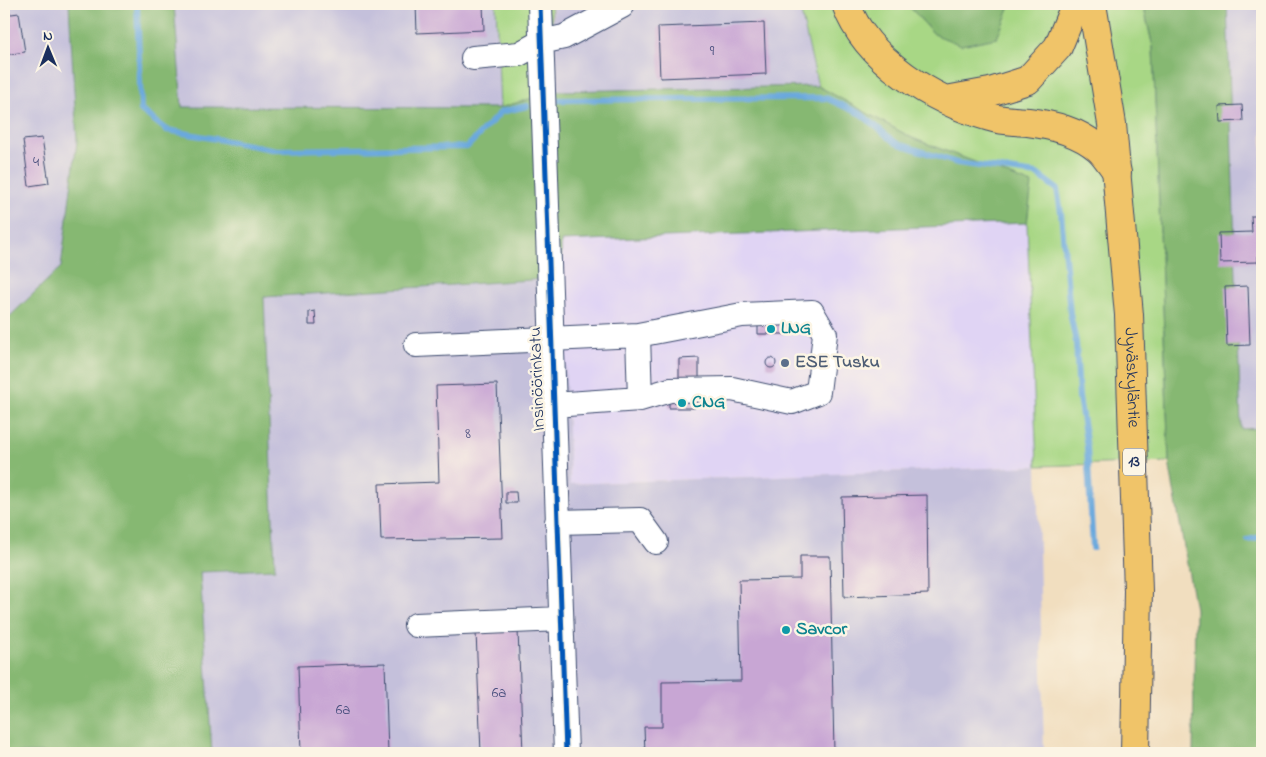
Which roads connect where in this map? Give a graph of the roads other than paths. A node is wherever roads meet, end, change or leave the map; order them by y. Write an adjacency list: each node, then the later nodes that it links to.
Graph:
1 (540, 4): 6 (street, Insinöörinkatu)
2 (846, 4): 8 (highway)
3 (1074, 4): 8 (highway)
4 (1092, 4): 9 (highway, Jyväskyläntie / 13)
5 (622, 6): 6 (street)
6 (542, 42): 7 (street); 11 (street, Insinöörinkatu)
7 (473, 58)
8 (946, 100): 9 (highway)
9 (1116, 172): 20 (highway, Jyväskyläntie / 13)
10 (638, 335): 11 (street); 13 (street); 13 (street)
11 (551, 338): 12 (street); 14 (street, Insinöörinkatu)
12 (416, 345)
13 (640, 399): 14 (street)
14 (553, 405): 15 (street, Insinöörinkatu)
15 (557, 522): 16 (street); 17 (street, Insinöörinkatu)
16 (656, 542)
17 (561, 618): 18 (street); 19 (street, Insinöörinkatu)
18 (416, 625)
19 (566, 753)
20 (1135, 753)

